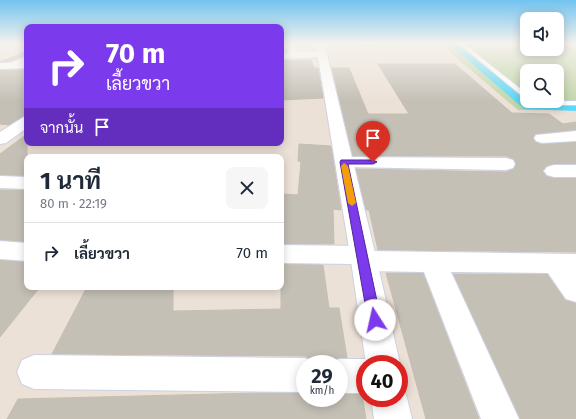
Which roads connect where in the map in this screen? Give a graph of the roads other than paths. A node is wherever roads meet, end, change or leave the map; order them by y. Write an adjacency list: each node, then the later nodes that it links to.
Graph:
1 (18, 63): 5 (street)
2 (323, 63): 14 (street)
3 (484, 63): 6 (lane)
4 (24, 65): 5 (street)
5 (6, 67)
6 (520, 92)
7 (564, 103): 8 (lane)
8 (576, 103)
9 (24, 123): 11 (street)
10 (24, 133): 11 (street)
11 (3, 134)
12 (576, 136): 13 (street)
13 (542, 138)
14 (344, 162): 15 (street); 23 (street)
15 (506, 164)
16 (554, 171): 17 (street)
17 (576, 171)
18 (0, 182): 19 (street)
19 (24, 183)
20 (0, 250): 21 (street)
21 (24, 252)
22 (284, 254): 23 (street)
23 (363, 258): 24 (street); 27 (street)
24 (433, 262): 25 (street); 32 (street)
25 (566, 264): 26 (street)
26 (576, 291)
27 (381, 355)
28 (34, 372): 29 (street)
29 (296, 375)
30 (391, 407): 31 (street)
31 (393, 419)
32 (500, 419)

